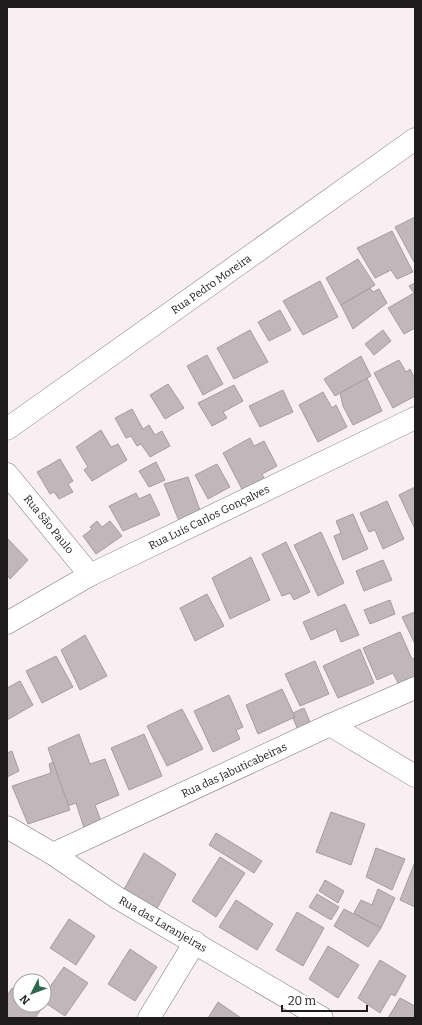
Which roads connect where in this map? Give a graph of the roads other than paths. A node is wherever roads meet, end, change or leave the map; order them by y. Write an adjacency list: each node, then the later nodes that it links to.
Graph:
1 (415, 139): 3 (street, Rua Pedro Moreira)
2 (415, 418): 5 (street, Rua Luis Carlos Gonçalves)
3 (7, 428)
4 (7, 475): 5 (street, Rua São Paulo)
5 (90, 575): 6 (street, Rua Luis Carlos Gonçalves)
6 (7, 623)
7 (415, 688): 8 (street, Rua das Jabuticabeiras)
8 (330, 725): 9 (street); 11 (street, Rua das Jabuticabeiras)
9 (415, 776)
10 (7, 827): 11 (street, Rua das Laranjeiras)
11 (53, 854): 12 (street, Rua das Laranjeiras)
12 (195, 942): 13 (street); 14 (street, Rua das Laranjeiras)
13 (149, 1018)
14 (322, 1018)

